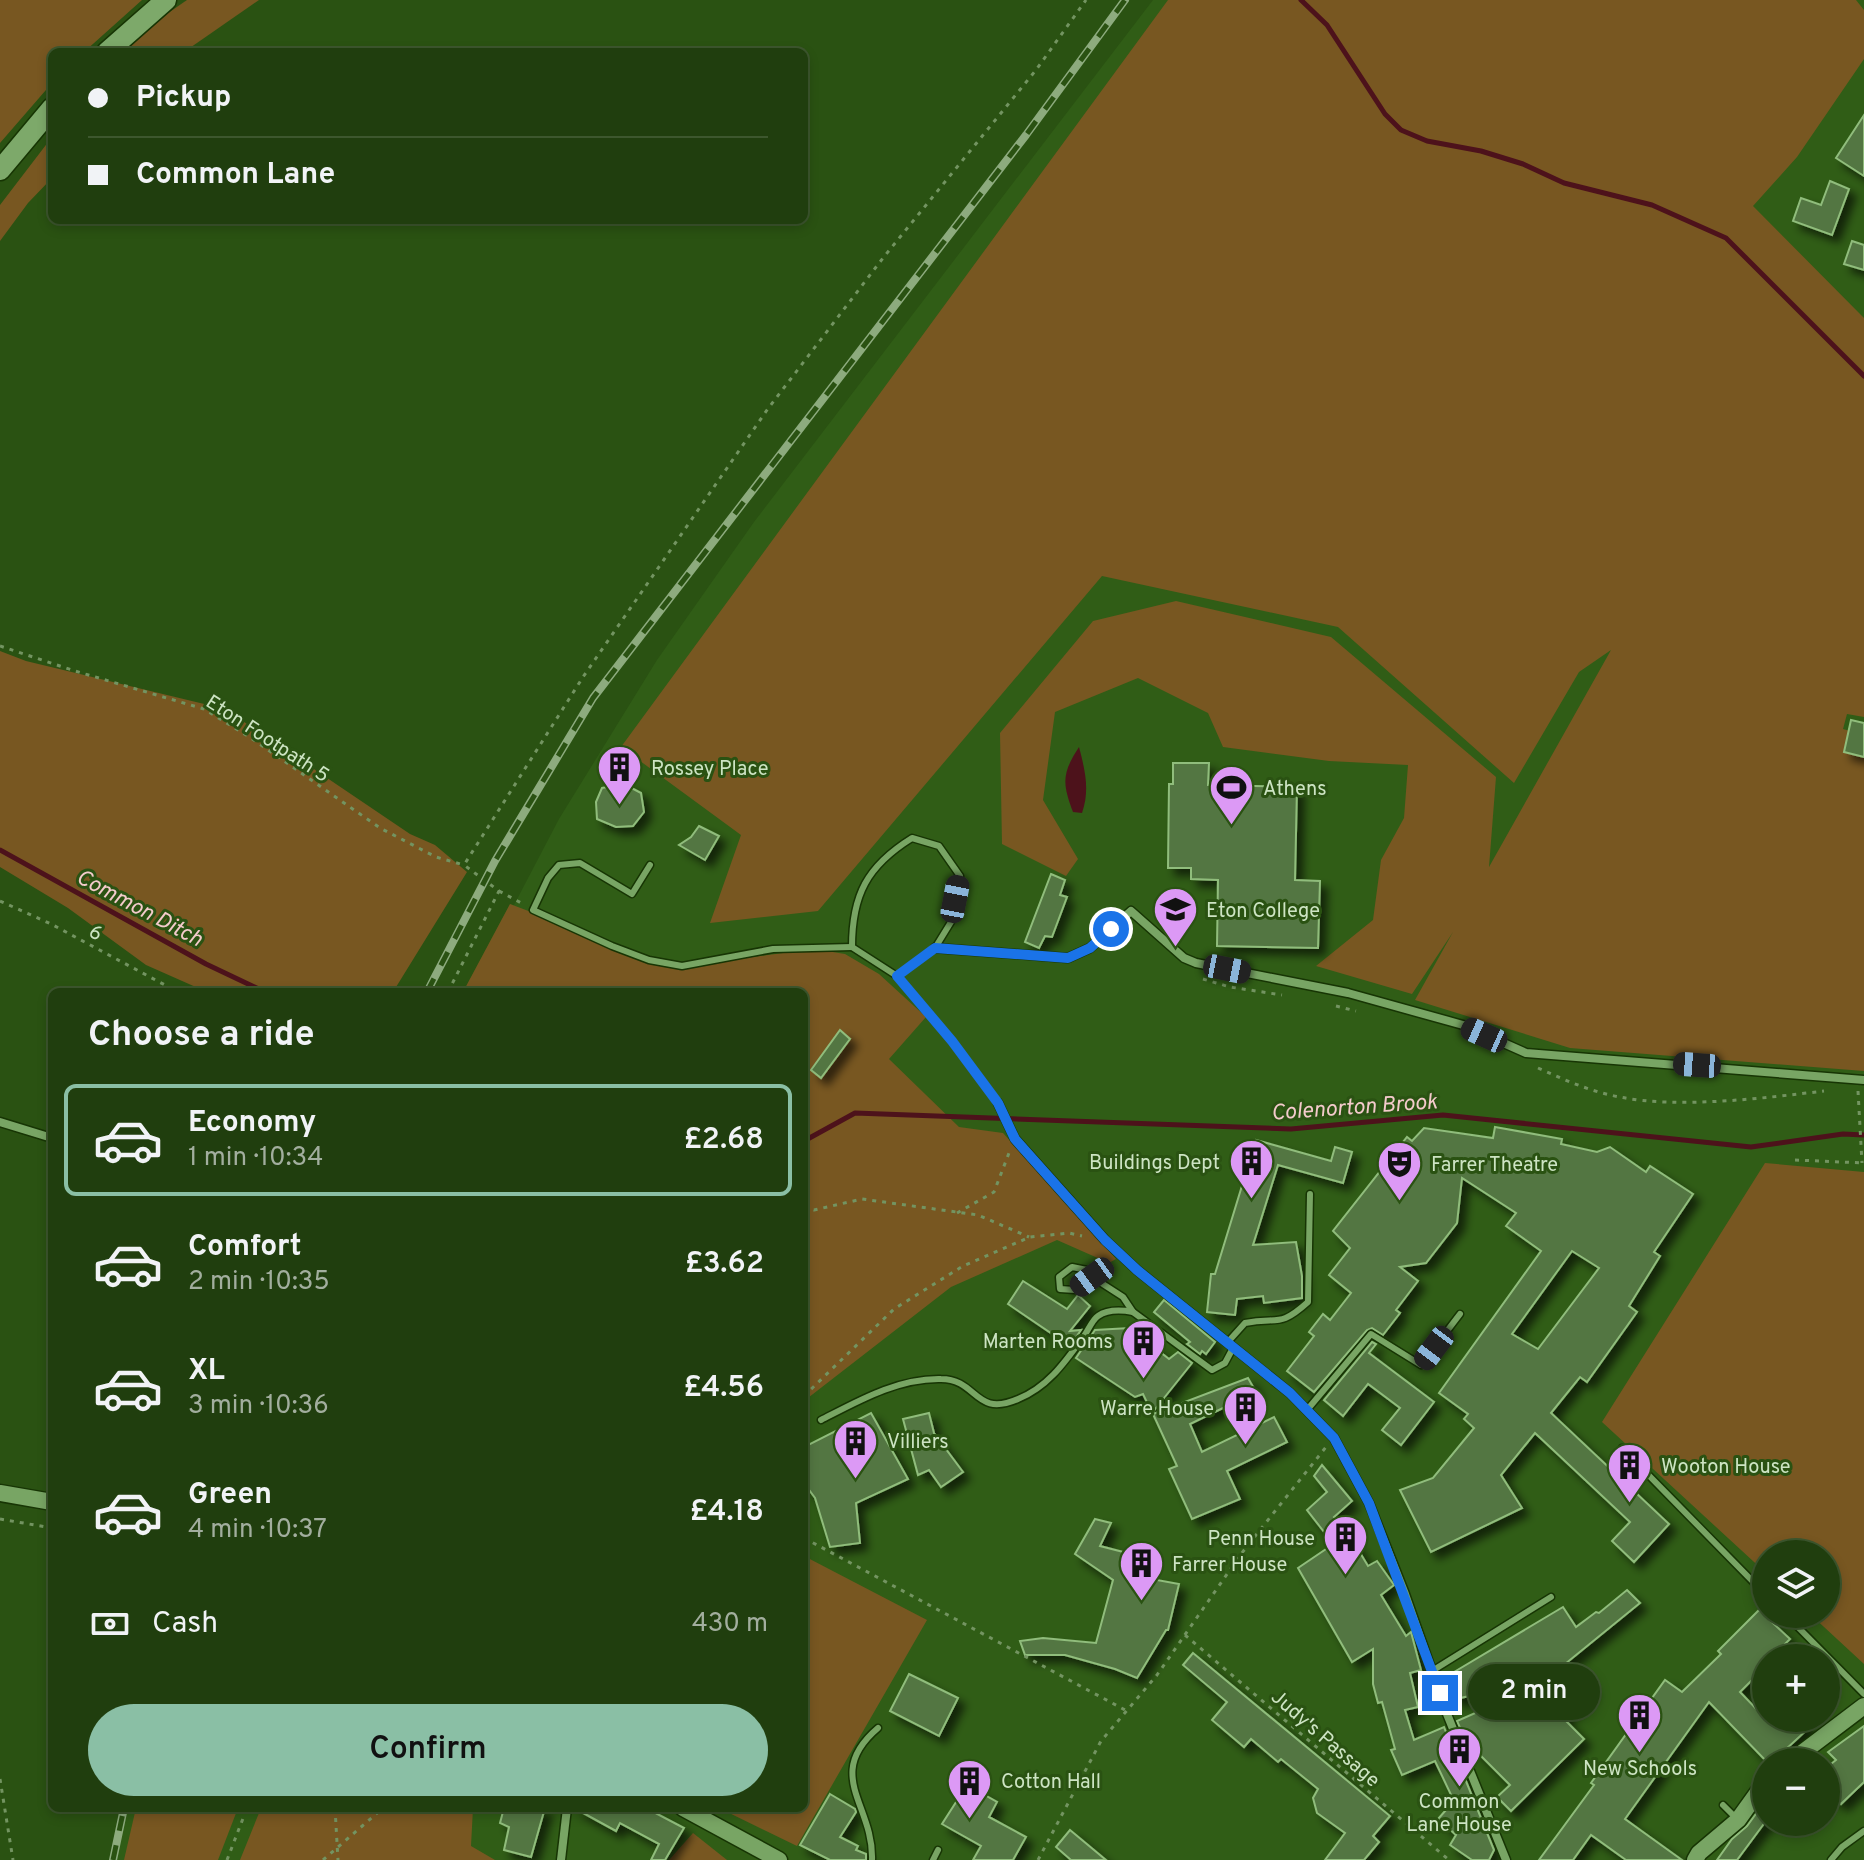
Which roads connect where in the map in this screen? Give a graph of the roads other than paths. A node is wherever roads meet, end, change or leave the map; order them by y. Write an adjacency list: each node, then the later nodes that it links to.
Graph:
1 (166, 0): 2 (main road)
2 (112, 48)
3 (48, 113): 4 (main road)
4 (0, 170)
5 (650, 865): 6 (lane)
6 (852, 947): 7 (lane); 8 (lane)
7 (935, 948): 8 (lane); 9 (street)
8 (897, 976): 10 (lane)
9 (1864, 1080)
10 (998, 1103): 17 (street)
11 (0, 1124): 12 (street)
12 (48, 1137)
13 (1310, 1194): 17 (lane)
14 (1092, 1277): 14 (lane); 15 (lane)
15 (1133, 1312): 17 (lane); 19 (lane)
16 (1460, 1314): 18 (lane)
17 (1230, 1346): 18 (street)
18 (1307, 1410): 26 (street)
19 (821, 1420)
20 (1622, 1448): 23 (lane)
21 (0, 1493): 22 (main road)
22 (48, 1500)
23 (1752, 1581)
24 (1551, 1597): 26 (lane)
25 (1799, 1628): 27 (lane)
26 (1432, 1671): 43 (street)
27 (1864, 1694)
28 (1864, 1706): 30 (main road)
29 (878, 1728): 41 (lane)
30 (1808, 1748)
31 (1752, 1800): 35 (main road)
32 (1723, 1805): 35 (lane)
33 (567, 1812): 39 (street)
34 (690, 1812): 40 (main road)
35 (1738, 1820): 44 (main road)
36 (1864, 1831): 37 (lane)
37 (1842, 1847): 45 (lane); 46 (lane)
38 (938, 1850): 42 (lane)
39 (561, 1860)
40 (779, 1860)
41 (872, 1860)
42 (933, 1860)
43 (1506, 1860)
44 (1695, 1860)
45 (1831, 1860)
46 (1841, 1860)

